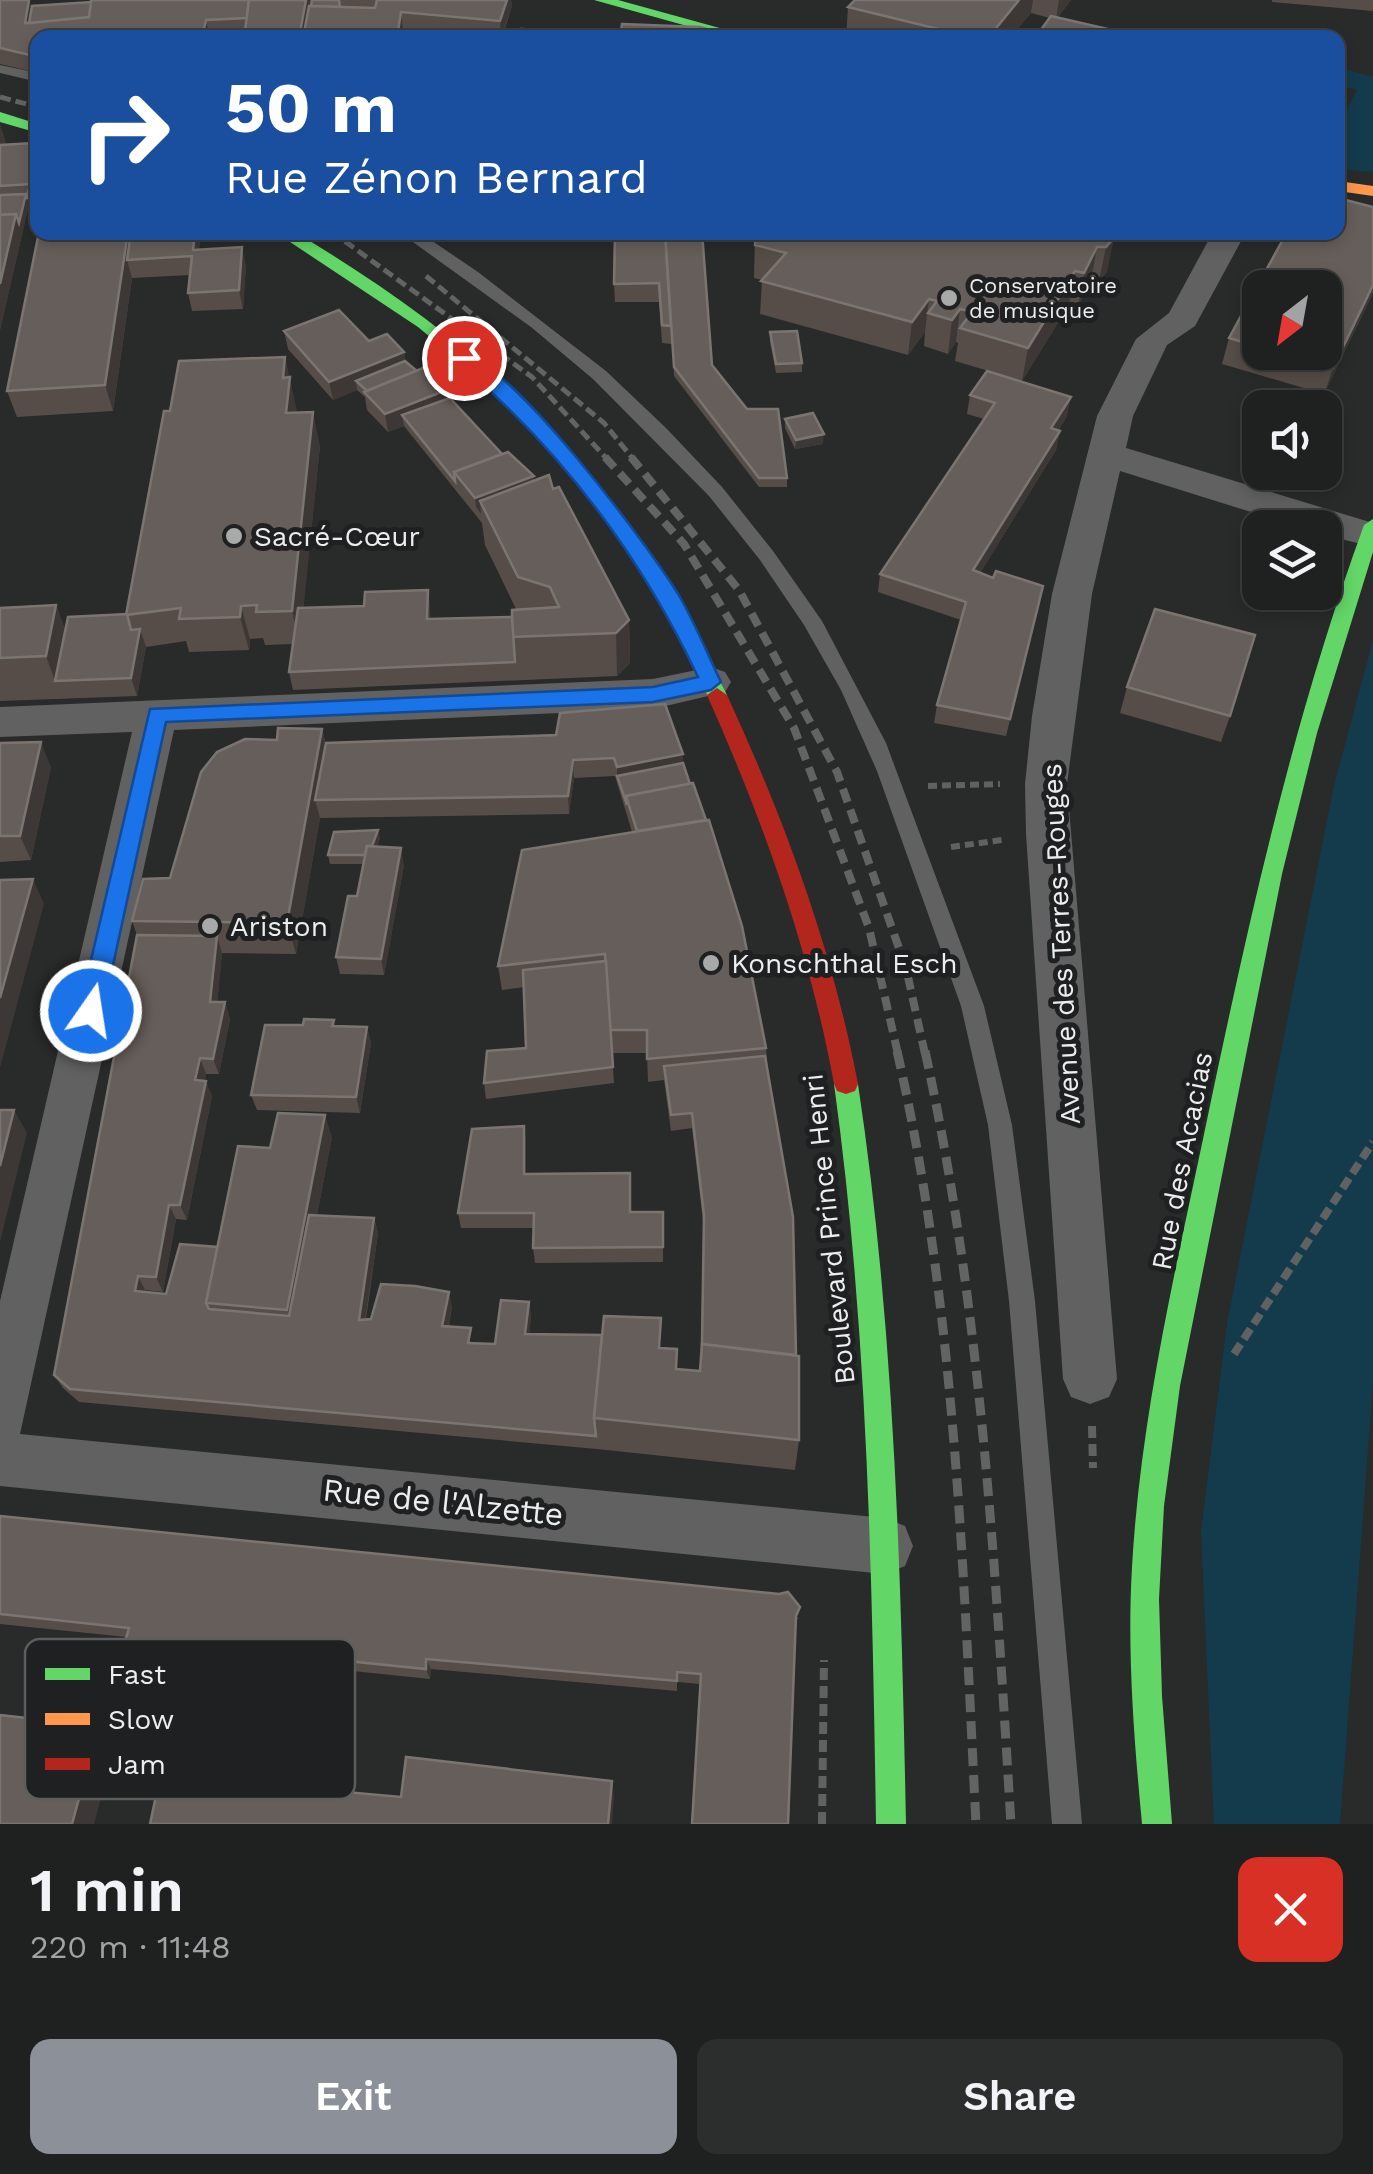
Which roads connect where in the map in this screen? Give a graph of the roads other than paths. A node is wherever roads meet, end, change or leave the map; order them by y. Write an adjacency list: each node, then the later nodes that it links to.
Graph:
1 (601, 0): 2 (main road)
2 (718, 30)
3 (0, 68): 4 (lane)
4 (30, 76)
5 (0, 117): 6 (main road)
6 (30, 126)
7 (1345, 170): 8 (main road)
8 (1373, 172)
9 (1345, 187): 10 (main road)
10 (1373, 191)
11 (295, 240): 16 (main road, Boulevard Prince Henri)
12 (418, 240): 24 (lane)
13 (1226, 240): 14 (street, Avenue des Terres-Rouges)
14 (1105, 454): 15 (street); 19 (street, Avenue des Terres-Rouges)
15 (1369, 548): 25 (main road, Rue des Acacias)
16 (711, 682): 17 (street); 22 (main road, Boulevard Prince Henri)
17 (158, 714): 18 (street); 20 (street)
18 (0, 722)
19 (1090, 1380)
20 (0, 1418)
21 (0, 1459): 22 (street, Rue de l'Alzette)
22 (885, 1546): 23 (main road, Boulevard Prince Henri)
23 (891, 1824)
24 (1067, 1824)
25 (1157, 1824)

